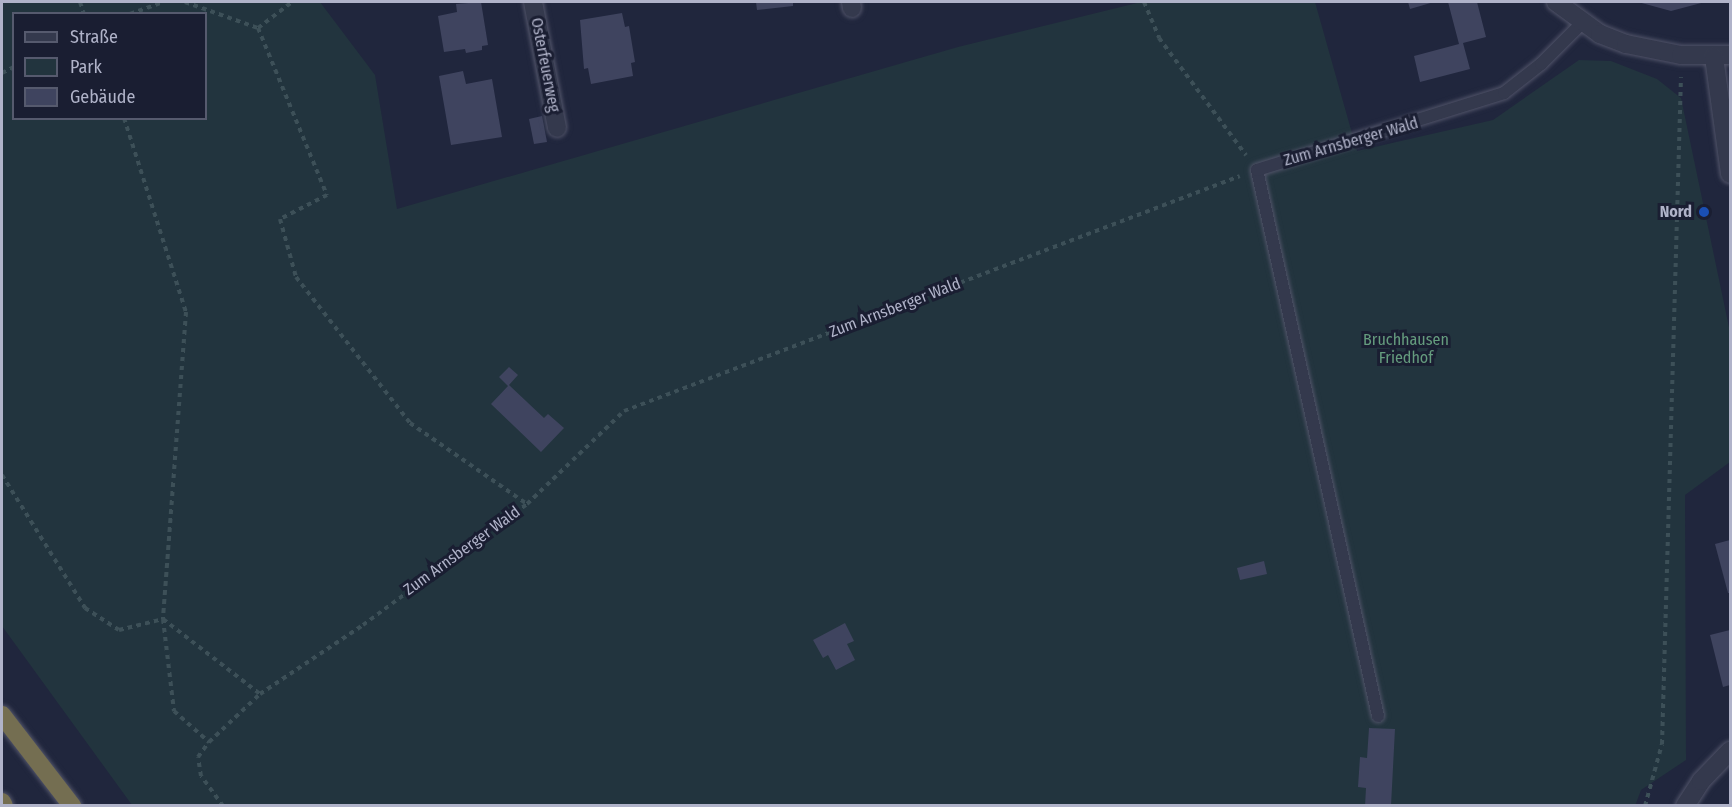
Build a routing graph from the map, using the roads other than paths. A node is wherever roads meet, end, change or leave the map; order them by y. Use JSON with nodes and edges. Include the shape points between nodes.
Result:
{"nodes":[{"id":1,"x":532,"y":2,"type":"edge"},
{"id":2,"x":1556,"y":2,"type":"edge"},
{"id":3,"x":1582,"y":23,"type":"junction"},
{"id":4,"x":1722,"y":56,"type":"edge"},
{"id":5,"x":557,"y":128,"type":"dead end"},
{"id":6,"x":1731,"y":174,"type":"edge"},
{"id":7,"x":2,"y":715,"type":"edge"},
{"id":8,"x":1378,"y":716,"type":"dead end"},
{"id":9,"x":1731,"y":751,"type":"edge"},
{"id":10,"x":2,"y":802,"type":"edge"},
{"id":11,"x":4,"y":806,"type":"edge"},
{"id":12,"x":72,"y":806,"type":"edge"},
{"id":13,"x":1684,"y":806,"type":"edge"}],
"edges":[{"from":1,"to":5,"type":"street","name":"Osterfeuerweg"},
{"from":2,"to":3,"type":"street"},
{"from":3,"to":4,"type":"street","via":[[1626,44],[1681,55]]},
{"from":3,"to":8,"type":"lane","name":"Zum Arnsberger Wald","via":[[1541,64],[1504,93],[1257,170]]},
{"from":4,"to":6,"type":"street"},
{"from":7,"to":12,"type":"highway"},
{"from":9,"to":13,"type":"street","via":[[1701,781]]},
{"from":10,"to":11,"type":"highway"}]}
